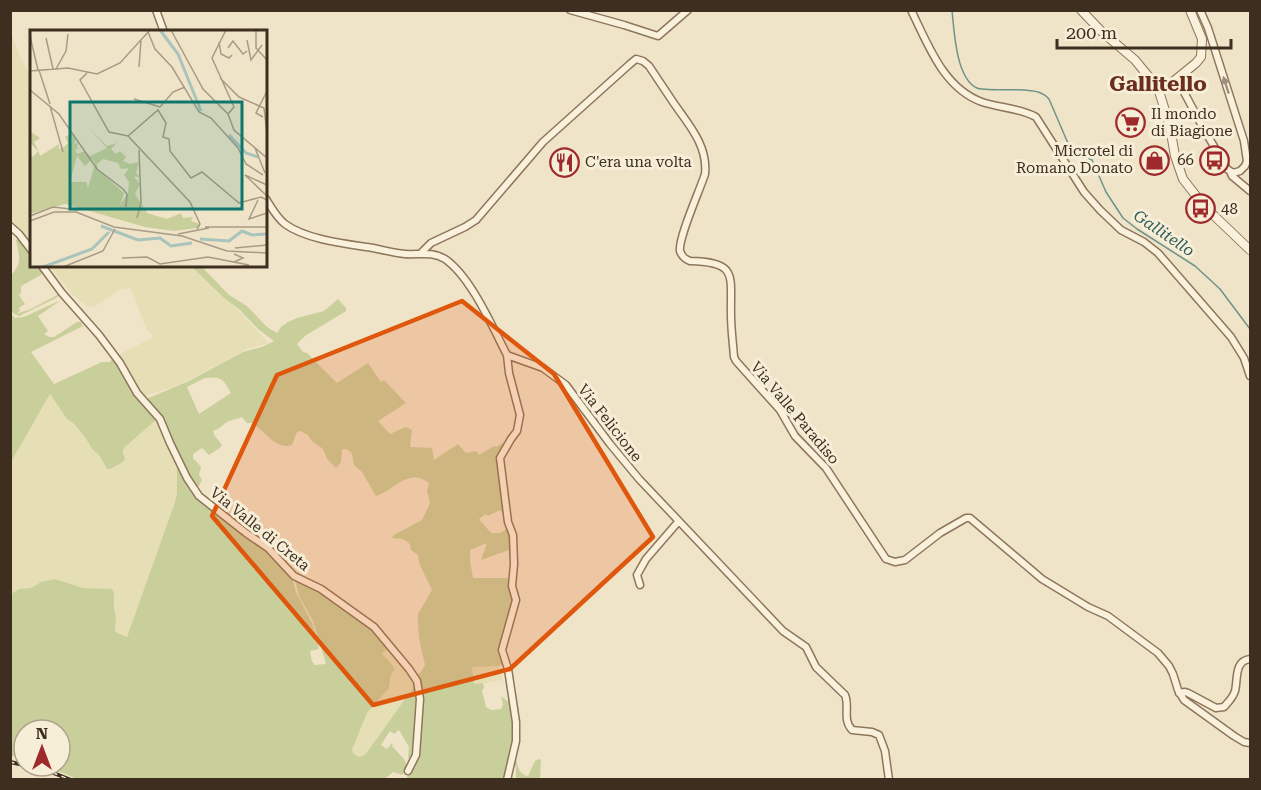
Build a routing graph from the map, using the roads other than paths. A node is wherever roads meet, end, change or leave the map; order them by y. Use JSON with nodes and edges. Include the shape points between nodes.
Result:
{"nodes":[{"id":1,"x":156,"y":10,"type":"edge"},
{"id":2,"x":570,"y":10,"type":"edge"},
{"id":3,"x":688,"y":10,"type":"edge"},
{"id":4,"x":911,"y":10,"type":"edge"},
{"id":5,"x":1081,"y":10,"type":"edge"},
{"id":6,"x":1190,"y":10,"type":"edge"},
{"id":7,"x":1200,"y":10,"type":"edge"},
{"id":8,"x":163,"y":30,"type":"edge"},
{"id":9,"x":1177,"y":79,"type":"junction"},
{"id":10,"x":1158,"y":88,"type":"junction"},
{"id":11,"x":1229,"y":171,"type":"junction"},
{"id":12,"x":1251,"y":191,"type":"edge"},
{"id":13,"x":267,"y":201,"type":"edge"},
{"id":14,"x":10,"y":226,"type":"edge"},
{"id":15,"x":30,"y":249,"type":"edge"},
{"id":16,"x":1251,"y":250,"type":"edge"},
{"id":17,"x":420,"y":254,"type":"junction"},
{"id":18,"x":43,"y":267,"type":"edge"},
{"id":19,"x":507,"y":355,"type":"junction"},
{"id":20,"x":1251,"y":376,"type":"edge"},
{"id":21,"x":678,"y":522,"type":"junction"},
{"id":22,"x":640,"y":585,"type":"dead end"},
{"id":23,"x":1251,"y":659,"type":"edge"},
{"id":24,"x":1179,"y":693,"type":"junction"},
{"id":25,"x":1251,"y":743,"type":"edge"},
{"id":26,"x":408,"y":771,"type":"dead end"},
{"id":27,"x":507,"y":780,"type":"edge"},
{"id":28,"x":889,"y":780,"type":"edge"}],
"edges":[{"from":1,"to":8,"type":"street"},
{"from":2,"to":3,"type":"street","via":[[658,36]]},
{"from":4,"to":20,"type":"street","via":[[931,52],[955,84],[971,97],[1036,117],[1084,192],[1120,230],[1158,253],[1231,337]]},
{"from":5,"to":10,"type":"street","via":[[1135,60]]},
{"from":6,"to":9,"type":"street","via":[[1202,39],[1201,57]]},
{"from":11,"to":7,"type":"street","one_way":true,"via":[[1240,171],[1245,166],[1244,141]]},
{"from":9,"to":10,"type":"street"},
{"from":9,"to":11,"type":"street"},
{"from":10,"to":16,"type":"street","via":[[1183,179],[1204,206]]},
{"from":11,"to":12,"type":"street"},
{"from":13,"to":17,"type":"street","via":[[284,223],[299,231]]},
{"from":14,"to":15,"type":"street"},
{"from":17,"to":19,"type":"street","via":[[432,254],[455,268],[477,298]]},
{"from":17,"to":24,"type":"street","name":"Via Valle Paradiso","via":[[431,243],[477,220],[543,142],[636,59],[643,61],[692,128],[703,153],[705,174],[682,236],[682,255],[687,260],[716,263],[727,272],[731,281],[736,361],[780,410],[795,436],[826,468],[886,559],[905,560],[940,533],[970,518],[1042,579],[1114,620],[1158,653],[1169,666]]},
{"from":18,"to":26,"type":"street","name":"Via Valle di Creta","via":[[99,335],[137,393],[160,419],[199,496],[268,548],[294,576],[321,589],[375,627],[409,669],[417,681],[420,699],[416,755]]},
{"from":19,"to":21,"type":"street","name":"Via Felicione","via":[[543,368],[566,385],[631,471]]},
{"from":19,"to":27,"type":"street","via":[[520,416],[517,431],[500,458],[513,535],[512,586],[516,600],[502,650],[516,722]]},
{"from":21,"to":22,"type":"street","via":[[646,560],[637,575]]},
{"from":21,"to":28,"type":"street","name":"Via Felicione","via":[[783,631],[806,647],[816,667],[845,695],[847,724],[852,730],[879,735]]},
{"from":23,"to":24,"type":"street","via":[[1241,663],[1234,695],[1224,707],[1216,708],[1188,693]]},
{"from":24,"to":25,"type":"street","name":"Via Valle Paradiso","via":[[1234,736]]}]}
